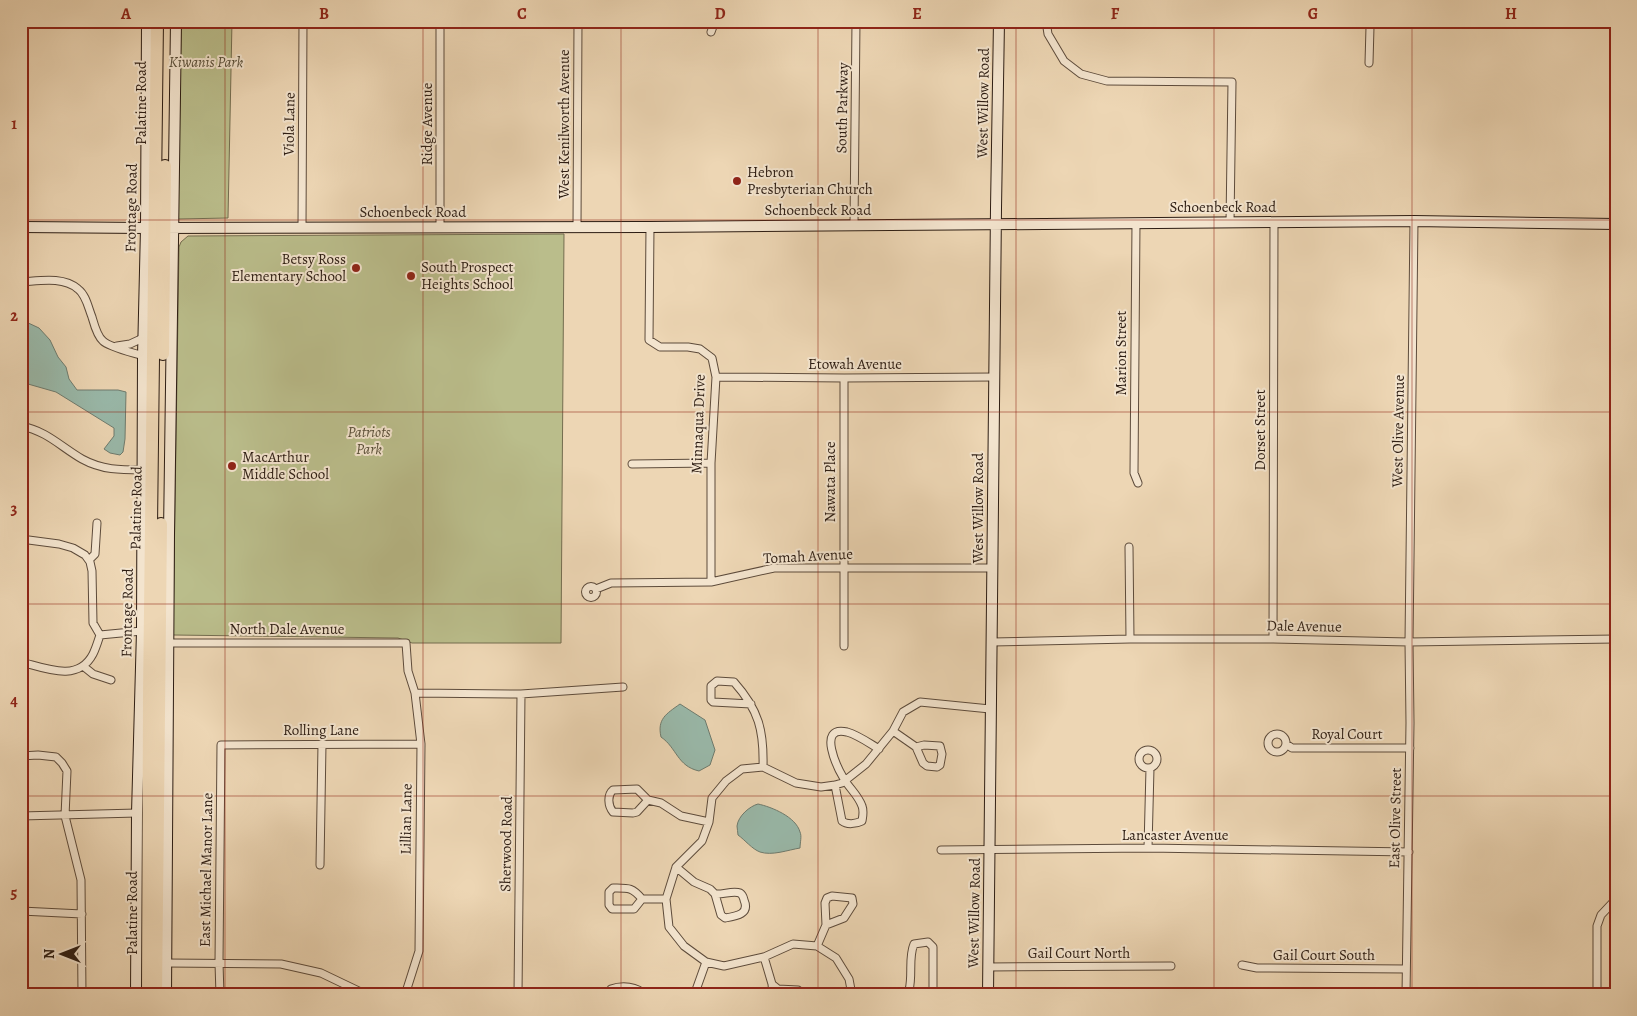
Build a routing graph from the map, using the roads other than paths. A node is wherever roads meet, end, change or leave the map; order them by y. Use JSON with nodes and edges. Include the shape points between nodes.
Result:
{"nodes":[{"id":1,"x":147,"y":21,"type":"edge"},
{"id":2,"x":157,"y":21,"type":"edge"},
{"id":3,"x":164,"y":21,"type":"edge"},
{"id":4,"x":176,"y":21,"type":"edge"},
{"id":5,"x":303,"y":21,"type":"edge"},
{"id":6,"x":440,"y":21,"type":"edge"},
{"id":7,"x":578,"y":21,"type":"edge"},
{"id":8,"x":715,"y":21,"type":"edge"},
{"id":9,"x":856,"y":21,"type":"edge"},
{"id":10,"x":999,"y":21,"type":"edge"},
{"id":11,"x":1046,"y":21,"type":"edge"},
{"id":12,"x":1376,"y":21,"type":"edge"},
{"id":13,"x":711,"y":32,"type":"dead end"},
{"id":14,"x":1369,"y":63,"type":"dead end"},
{"id":15,"x":1414,"y":221,"type":"junction"},
{"id":16,"x":1274,"y":222,"type":"junction"},
{"id":17,"x":1136,"y":223,"type":"junction"},
{"id":18,"x":1230,"y":223,"type":"junction"},
{"id":19,"x":996,"y":224,"type":"junction"},
{"id":20,"x":1616,"y":224,"type":"edge"},
{"id":21,"x":854,"y":225,"type":"junction"},
{"id":22,"x":21,"y":226,"type":"edge"},
{"id":23,"x":160,"y":227,"type":"junction"},
{"id":24,"x":302,"y":227,"type":"junction"},
{"id":25,"x":440,"y":227,"type":"junction"},
{"id":26,"x":577,"y":227,"type":"junction"},
{"id":27,"x":650,"y":227,"type":"junction"},
{"id":28,"x":21,"y":282,"type":"edge"},
{"id":29,"x":143,"y":338,"type":"junction"},
{"id":30,"x":115,"y":346,"type":"junction"},
{"id":31,"x":143,"y":356,"type":"junction"},
{"id":32,"x":716,"y":377,"type":"junction"},
{"id":33,"x":994,"y":377,"type":"junction"},
{"id":34,"x":844,"y":378,"type":"junction"},
{"id":35,"x":21,"y":426,"type":"edge"},
{"id":36,"x":710,"y":462,"type":"junction"},
{"id":37,"x":632,"y":464,"type":"dead end"},
{"id":38,"x":142,"y":470,"type":"junction"},
{"id":39,"x":1138,"y":483,"type":"dead end"},
{"id":40,"x":97,"y":523,"type":"dead end"},
{"id":41,"x":169,"y":533,"type":"junction"},
{"id":42,"x":21,"y":539,"type":"edge"},
{"id":43,"x":1130,"y":547,"type":"dead end"},
{"id":44,"x":88,"y":560,"type":"junction"},
{"id":45,"x":844,"y":567,"type":"junction"},
{"id":46,"x":993,"y":568,"type":"junction"},
{"id":47,"x":711,"y":582,"type":"junction"},
{"id":48,"x":596,"y":589,"type":"dead end"},
{"id":49,"x":142,"y":631,"type":"junction"},
{"id":50,"x":100,"y":635,"type":"junction"},
{"id":51,"x":1130,"y":639,"type":"junction"},
{"id":52,"x":1273,"y":639,"type":"junction"},
{"id":53,"x":1616,"y":639,"type":"edge"},
{"id":54,"x":992,"y":642,"type":"junction"},
{"id":55,"x":1410,"y":642,"type":"junction"},
{"id":56,"x":168,"y":643,"type":"junction"},
{"id":57,"x":406,"y":643,"type":"joint"},
{"id":58,"x":844,"y":646,"type":"dead end"},
{"id":59,"x":21,"y":662,"type":"edge"},
{"id":60,"x":84,"y":666,"type":"junction"},
{"id":61,"x":111,"y":680,"type":"dead end"},
{"id":62,"x":623,"y":687,"type":"dead end"},
{"id":63,"x":415,"y":694,"type":"junction"},
{"id":64,"x":521,"y":694,"type":"junction"},
{"id":65,"x":159,"y":695,"type":"junction"},
{"id":66,"x":751,"y":704,"type":"junction"},
{"id":67,"x":990,"y":709,"type":"junction"},
{"id":68,"x":893,"y":732,"type":"junction"},
{"id":69,"x":322,"y":744,"type":"junction"},
{"id":70,"x":421,"y":744,"type":"junction"},
{"id":71,"x":1286,"y":744,"type":"dead end"},
{"id":72,"x":221,"y":745,"type":"joint"},
{"id":73,"x":916,"y":747,"type":"dead end"},
{"id":74,"x":1410,"y":748,"type":"junction"},
{"id":75,"x":878,"y":749,"type":"junction"},
{"id":76,"x":21,"y":756,"type":"edge"},
{"id":77,"x":762,"y":767,"type":"junction"},
{"id":78,"x":1150,"y":768,"type":"dead end"},
{"id":79,"x":845,"y":781,"type":"junction"},
{"id":80,"x":835,"y":785,"type":"junction"},
{"id":81,"x":648,"y":800,"type":"junction"},
{"id":82,"x":138,"y":814,"type":"junction"},
{"id":83,"x":21,"y":816,"type":"edge"},
{"id":84,"x":65,"y":816,"type":"junction"},
{"id":85,"x":709,"y":822,"type":"junction"},
{"id":86,"x":1148,"y":848,"type":"junction"},
{"id":87,"x":940,"y":850,"type":"dead end"},
{"id":88,"x":990,"y":851,"type":"junction"},
{"id":89,"x":1408,"y":852,"type":"junction"},
{"id":90,"x":320,"y":865,"type":"dead end"},
{"id":91,"x":676,"y":867,"type":"junction"},
{"id":92,"x":716,"y":894,"type":"junction"},
{"id":93,"x":666,"y":898,"type":"junction"},
{"id":94,"x":642,"y":899,"type":"junction"},
{"id":95,"x":1616,"y":899,"type":"edge"},
{"id":96,"x":21,"y":911,"type":"edge"},
{"id":97,"x":82,"y":914,"type":"junction"},
{"id":98,"x":826,"y":925,"type":"junction"},
{"id":99,"x":817,"y":946,"type":"junction"},
{"id":100,"x":764,"y":957,"type":"junction"},
{"id":101,"x":706,"y":962,"type":"junction"},
{"id":102,"x":166,"y":963,"type":"junction"},
{"id":103,"x":219,"y":963,"type":"junction"},
{"id":104,"x":1242,"y":965,"type":"dead end"},
{"id":105,"x":1171,"y":966,"type":"dead end"},
{"id":106,"x":988,"y":967,"type":"junction"},
{"id":107,"x":1406,"y":969,"type":"junction"},
{"id":108,"x":772,"y":984,"type":"junction"},
{"id":109,"x":348,"y":991,"type":"edge"},
{"id":110,"x":694,"y":993,"type":"edge"},
{"id":111,"x":910,"y":993,"type":"edge"},
{"id":112,"x":82,"y":995,"type":"edge"},
{"id":113,"x":136,"y":995,"type":"edge"},
{"id":114,"x":148,"y":995,"type":"edge"},
{"id":115,"x":156,"y":995,"type":"edge"},
{"id":116,"x":166,"y":995,"type":"edge"},
{"id":117,"x":220,"y":995,"type":"edge"},
{"id":118,"x":366,"y":995,"type":"edge"},
{"id":119,"x":405,"y":995,"type":"edge"},
{"id":120,"x":518,"y":995,"type":"edge"},
{"id":121,"x":609,"y":995,"type":"edge"},
{"id":122,"x":645,"y":995,"type":"edge"},
{"id":123,"x":774,"y":995,"type":"edge"},
{"id":124,"x":804,"y":995,"type":"edge"},
{"id":125,"x":852,"y":995,"type":"edge"},
{"id":126,"x":900,"y":995,"type":"edge"},
{"id":127,"x":933,"y":995,"type":"edge"},
{"id":128,"x":988,"y":995,"type":"edge"},
{"id":129,"x":1406,"y":995,"type":"edge"},
{"id":130,"x":1597,"y":995,"type":"edge"}],
"edges":[{"from":1,"to":23,"type":"street","name":"Frontage Road"},
{"from":2,"to":23,"type":"highway","name":"Palatine Road"},
{"from":3,"to":23,"type":"highway","name":"Palatine Road"},
{"from":4,"to":23,"type":"street","name":"Frontage Road"},
{"from":5,"to":24,"type":"street","name":"Viola Lane"},
{"from":6,"to":25,"type":"street","name":"Ridge Avenue"},
{"from":7,"to":26,"type":"street","name":"West Kenilworth Avenue"},
{"from":8,"to":13,"type":"street"},
{"from":9,"to":21,"type":"street","name":"South Parkway"},
{"from":10,"to":19,"type":"street","name":"West Willow Road"},
{"from":11,"to":18,"type":"street","via":[[1048,34],[1064,61],[1080,74],[1107,81],[1232,82]]},
{"from":12,"to":14,"type":"street","via":[[1370,27]]},
{"from":15,"to":16,"type":"street","name":"Schoenbeck Road"},
{"from":15,"to":20,"type":"street","name":"Schoenbeck Road"},
{"from":15,"to":55,"type":"street","name":"West Olive Avenue"},
{"from":16,"to":18,"type":"street","name":"Schoenbeck Road"},
{"from":16,"to":52,"type":"street","name":"Dorset Street"},
{"from":17,"to":18,"type":"street","name":"Schoenbeck Road"},
{"from":17,"to":19,"type":"street","name":"Schoenbeck Road"},
{"from":17,"to":39,"type":"street","name":"Marion Street","via":[[1134,473]]},
{"from":19,"to":21,"type":"street","name":"Schoenbeck Road"},
{"from":19,"to":33,"type":"street","name":"West Willow Road"},
{"from":21,"to":27,"type":"street","name":"Schoenbeck Road"},
{"from":22,"to":23,"type":"street","name":"Schoenbeck Road"},
{"from":23,"to":24,"type":"street","name":"Schoenbeck Road"},
{"from":23,"to":29,"type":"street","name":"Frontage Road"},
{"from":23,"to":41,"type":"street","name":"Frontage Road"},
{"from":23,"to":65,"type":"highway","name":"Palatine Road"},
{"from":23,"to":114,"type":"highway","name":"Palatine Road","via":[[149,695]]},
{"from":24,"to":25,"type":"street","name":"Schoenbeck Road"},
{"from":25,"to":26,"type":"street","name":"Schoenbeck Road"},
{"from":26,"to":27,"type":"street","name":"Schoenbeck Road"},
{"from":27,"to":32,"type":"street","name":"Minnaqua Drive","via":[[649,340],[660,347],[700,349],[712,358]]},
{"from":28,"to":30,"type":"street","via":[[54,281],[79,289],[99,337],[106,344]]},
{"from":29,"to":30,"type":"street"},
{"from":29,"to":31,"type":"street","name":"Frontage Road"},
{"from":30,"to":31,"type":"street"},
{"from":31,"to":38,"type":"street","name":"Frontage Road"},
{"from":32,"to":34,"type":"street","name":"Etowah Avenue"},
{"from":32,"to":36,"type":"street","name":"Minnaqua Drive"},
{"from":33,"to":34,"type":"street","name":"Etowah Avenue"},
{"from":33,"to":46,"type":"street","name":"West Willow Road"},
{"from":34,"to":45,"type":"street","name":"Nawata Place"},
{"from":35,"to":38,"type":"street","via":[[45,435],[82,459],[100,466],[114,470]]},
{"from":36,"to":37,"type":"street"},
{"from":36,"to":47,"type":"street","name":"Minnaqua Drive"},
{"from":38,"to":49,"type":"street","name":"Frontage Road"},
{"from":40,"to":44,"type":"street","via":[[95,554]]},
{"from":41,"to":56,"type":"street","name":"Frontage Road"},
{"from":41,"to":65,"type":"highway"},
{"from":42,"to":44,"type":"street","via":[[73,548]]},
{"from":43,"to":51,"type":"street"},
{"from":44,"to":50,"type":"street","via":[[92,571],[93,623]]},
{"from":45,"to":46,"type":"street","name":"Tomah Avenue"},
{"from":45,"to":47,"type":"street","name":"Tomah Avenue","via":[[774,568]]},
{"from":45,"to":58,"type":"street","name":"Nawata Place"},
{"from":46,"to":54,"type":"street","name":"West Willow Road"},
{"from":47,"to":48,"type":"street","name":"Tomah Avenue","via":[[611,583]]},
{"from":49,"to":50,"type":"street"},
{"from":49,"to":82,"type":"street","name":"Frontage Road"},
{"from":50,"to":60,"type":"street","via":[[93,655]]},
{"from":51,"to":52,"type":"street","name":"Dale Avenue"},
{"from":51,"to":54,"type":"street","name":"Dale Avenue"},
{"from":52,"to":55,"type":"street","name":"Dale Avenue"},
{"from":53,"to":55,"type":"street","name":"Dale Avenue"},
{"from":54,"to":67,"type":"street","name":"West Willow Road"},
{"from":55,"to":74,"type":"street","name":"East Olive Street"},
{"from":56,"to":57,"type":"street","name":"North Dale Avenue"},
{"from":56,"to":102,"type":"street","name":"Frontage Road"},
{"from":57,"to":63,"type":"street","name":"Lillian Lane","via":[[408,671]]},
{"from":59,"to":60,"type":"street","via":[[63,672]]},
{"from":60,"to":61,"type":"street","via":[[93,674]]},
{"from":62,"to":64,"type":"street"},
{"from":63,"to":64,"type":"street"},
{"from":63,"to":70,"type":"street","name":"Lillian Lane"},
{"from":64,"to":120,"type":"street","name":"Sherwood Road"},
{"from":65,"to":115,"type":"highway","name":"Palatine Road"},
{"from":66,"to":66,"type":"street","via":[[734,682],[716,681],[711,686],[713,702]]},
{"from":66,"to":77,"type":"street","via":[[763,739]]},
{"from":67,"to":68,"type":"street","via":[[920,702],[903,712]]},
{"from":67,"to":88,"type":"street","name":"West Willow Road"},
{"from":68,"to":73,"type":"street"},
{"from":68,"to":75,"type":"street"},
{"from":69,"to":70,"type":"street","name":"Rolling Lane"},
{"from":69,"to":72,"type":"street","name":"Rolling Lane"},
{"from":69,"to":90,"type":"street"},
{"from":70,"to":119,"type":"street","name":"Lillian Lane","via":[[419,951]]},
{"from":71,"to":74,"type":"street","name":"Royal Court","via":[[1292,748]]},
{"from":72,"to":103,"type":"street","name":"East Michael Manor Lane"},
{"from":74,"to":89,"type":"street","name":"East Olive Street"},
{"from":75,"to":79,"type":"street"},
{"from":75,"to":79,"type":"street","via":[[846,732],[834,735],[831,749]]},
{"from":76,"to":84,"type":"street","via":[[56,757],[62,763],[67,771]]},
{"from":77,"to":80,"type":"street","via":[[796,783],[821,788]]},
{"from":77,"to":85,"type":"street","via":[[742,769],[726,781],[712,798]]},
{"from":78,"to":86,"type":"street"},
{"from":79,"to":80,"type":"street"},
{"from":79,"to":80,"type":"street","via":[[863,810],[862,821],[858,823],[842,821]]},
{"from":81,"to":81,"type":"street","via":[[637,790],[616,789],[610,792],[609,806],[612,812],[633,813]]},
{"from":81,"to":85,"type":"street","via":[[662,803],[681,816]]},
{"from":82,"to":84,"type":"street"},
{"from":82,"to":113,"type":"street","name":"Frontage Road"},
{"from":83,"to":84,"type":"street"},
{"from":84,"to":97,"type":"street","via":[[79,871]]},
{"from":85,"to":91,"type":"street","via":[[702,841]]},
{"from":86,"to":88,"type":"street","name":"Lancaster Avenue"},
{"from":86,"to":89,"type":"street","name":"Lancaster Avenue"},
{"from":87,"to":88,"type":"street","name":"Lancaster Avenue"},
{"from":88,"to":106,"type":"street","name":"West Willow Road"},
{"from":89,"to":107,"type":"street","name":"East Olive Street"},
{"from":91,"to":92,"type":"street"},
{"from":91,"to":93,"type":"street"},
{"from":92,"to":92,"type":"street","via":[[721,915],[725,918],[746,909],[740,894]]},
{"from":93,"to":94,"type":"street"},
{"from":93,"to":101,"type":"street","via":[[669,926],[684,946]]},
{"from":94,"to":94,"type":"street","via":[[629,888],[613,888],[609,892],[612,909],[630,910]]},
{"from":95,"to":130,"type":"street","via":[[1601,915],[1597,926]]},
{"from":96,"to":97,"type":"street"},
{"from":97,"to":112,"type":"street"},
{"from":98,"to":98,"type":"street","via":[[844,918],[853,904],[852,898],[827,898]]},
{"from":98,"to":99,"type":"street"},
{"from":99,"to":100,"type":"street","via":[[793,944]]},
{"from":99,"to":125,"type":"street","via":[[836,958],[849,979]]},
{"from":100,"to":101,"type":"street","via":[[724,966]]},
{"from":100,"to":108,"type":"street"},
{"from":101,"to":110,"type":"street"},
{"from":102,"to":103,"type":"street"},
{"from":102,"to":116,"type":"street","name":"Frontage Road"},
{"from":103,"to":109,"type":"street","via":[[288,965],[321,973]]},
{"from":103,"to":117,"type":"street","name":"East Michael Manor Lane"},
{"from":104,"to":107,"type":"street","name":"Gail Court South","via":[[1257,968]]},
{"from":105,"to":106,"type":"street","name":"Gail Court North"},
{"from":106,"to":128,"type":"street","name":"West Willow Road"},
{"from":107,"to":129,"type":"street","name":"East Olive Street"},
{"from":108,"to":123,"type":"street"},
{"from":108,"to":124,"type":"street","via":[[778,989],[798,990]]},
{"from":109,"to":118,"type":"street"},
{"from":111,"to":126,"type":"street"},
{"from":111,"to":127,"type":"street","via":[[912,947],[916,943],[928,942],[933,947]]},
{"from":121,"to":122,"type":"street","via":[[614,988],[636,988]]}]}
